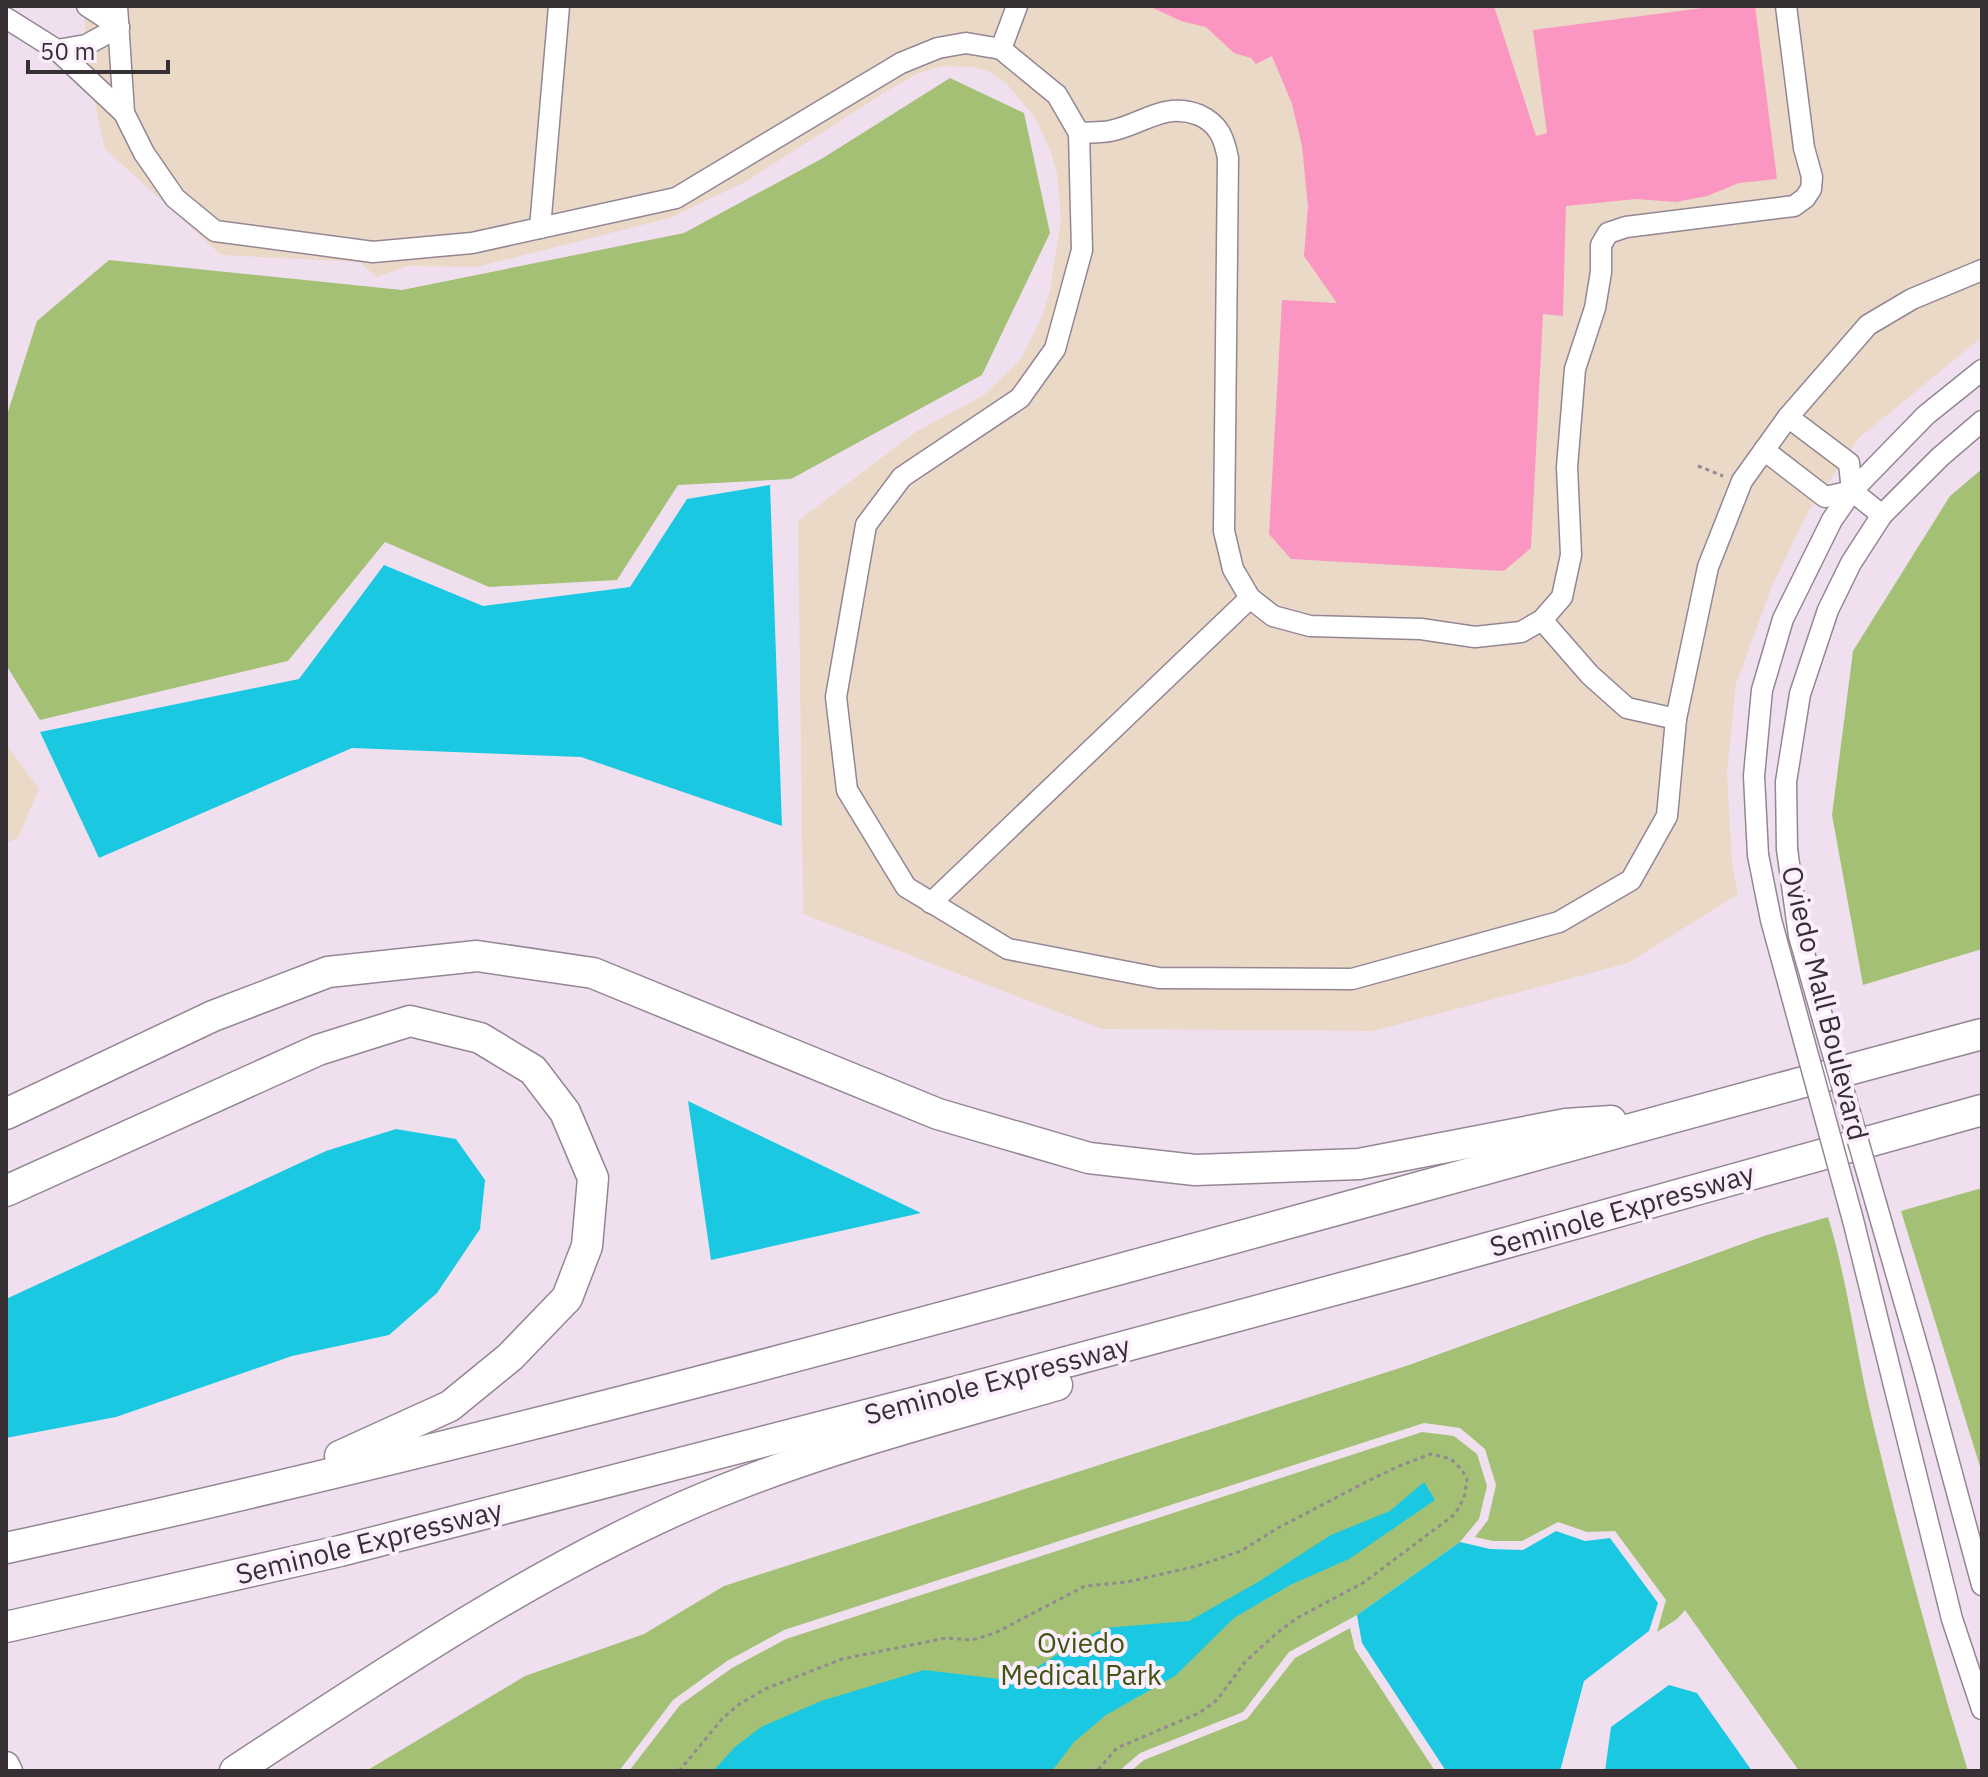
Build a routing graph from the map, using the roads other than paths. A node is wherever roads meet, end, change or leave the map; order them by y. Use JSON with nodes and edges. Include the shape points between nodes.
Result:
{"nodes":[{"id":1,"x":87,"y":6,"type":"edge"},
{"id":2,"x":117,"y":6,"type":"edge"},
{"id":3,"x":559,"y":6,"type":"edge"},
{"id":4,"x":1017,"y":6,"type":"edge"},
{"id":5,"x":1786,"y":6,"type":"edge"},
{"id":6,"x":6,"y":18,"type":"edge"},
{"id":7,"x":119,"y":27,"type":"junction"},
{"id":8,"x":1001,"y":49,"type":"junction"},
{"id":9,"x":57,"y":50,"type":"junction"},
{"id":10,"x":124,"y":113,"type":"junction"},
{"id":11,"x":1079,"y":133,"type":"junction"},
{"id":12,"x":540,"y":228,"type":"junction"},
{"id":13,"x":1982,"y":270,"type":"edge"},
{"id":14,"x":1982,"y":370,"type":"edge"},
{"id":15,"x":1788,"y":417,"type":"junction"},
{"id":16,"x":1982,"y":421,"type":"edge"},
{"id":17,"x":1764,"y":450,"type":"junction"},
{"id":18,"x":1852,"y":491,"type":"junction"},
{"id":19,"x":1882,"y":515,"type":"junction"},
{"id":20,"x":1250,"y":598,"type":"junction"},
{"id":21,"x":1542,"y":620,"type":"junction"},
{"id":22,"x":1676,"y":719,"type":"junction"},
{"id":23,"x":931,"y":903,"type":"junction"},
{"id":24,"x":1982,"y":1034,"type":"edge"},
{"id":25,"x":1982,"y":1110,"type":"edge"},
{"id":26,"x":6,"y":1114,"type":"edge"},
{"id":27,"x":1565,"y":1136,"type":"junction"},
{"id":28,"x":6,"y":1191,"type":"edge"},
{"id":29,"x":1416,"y":1268,"type":"junction"},
{"id":30,"x":120,"y":1523,"type":"junction"},
{"id":31,"x":6,"y":1548,"type":"edge"},
{"id":32,"x":1982,"y":1585,"type":"edge"},
{"id":33,"x":6,"y":1627,"type":"edge"},
{"id":34,"x":331,"y":1708,"type":"junction"},
{"id":35,"x":1982,"y":1709,"type":"edge"},
{"id":36,"x":6,"y":1765,"type":"edge"},
{"id":37,"x":9,"y":1771,"type":"edge"},
{"id":38,"x":235,"y":1771,"type":"edge"},
{"id":39,"x":265,"y":1771,"type":"edge"}],
"edges":[{"from":1,"to":7,"type":"street"},
{"from":2,"to":7,"type":"street"},
{"from":3,"to":12,"type":"street"},
{"from":4,"to":8,"type":"street"},
{"from":5,"to":21,"type":"street","via":[[1811,189],[1794,206],[1608,233],[1601,245],[1595,308],[1575,369],[1567,467],[1571,555],[1562,597]]},
{"from":6,"to":9,"type":"street"},
{"from":7,"to":9,"type":"street","via":[[86,45]]},
{"from":7,"to":10,"type":"street"},
{"from":8,"to":11,"type":"street","via":[[1057,95]]},
{"from":8,"to":12,"type":"street","via":[[966,43],[938,48],[901,63],[676,198]]},
{"from":9,"to":10,"type":"street"},
{"from":10,"to":12,"type":"street","via":[[175,198],[215,231],[373,252],[472,243]]},
{"from":11,"to":20,"type":"street","via":[[1112,131],[1183,109],[1211,120],[1224,137],[1224,531],[1233,569]]},
{"from":11,"to":23,"type":"street","via":[[1082,250],[1055,349],[1020,398],[902,477],[866,525],[836,697],[847,790],[906,887]]},
{"from":13,"to":15,"type":"street","via":[[1912,299],[1868,325]]},
{"from":14,"to":18,"type":"street","name":"Oviedo Mall Boulevard","via":[[1926,415]]},
{"from":15,"to":17,"type":"street"},
{"from":15,"to":18,"type":"street","via":[[1849,463]]},
{"from":16,"to":19,"type":"street","name":"Oviedo Mall Boulevard"},
{"from":17,"to":18,"type":"street","via":[[1825,497]]},
{"from":17,"to":22,"type":"street","via":[[1742,481],[1708,567]]},
{"from":18,"to":19,"type":"street"},
{"from":18,"to":35,"type":"street","name":"Oviedo Mall Boulevard","bridge":true,"via":[[1783,619],[1762,690],[1754,776],[1758,855],[1952,1619]]},
{"from":19,"to":32,"type":"street","name":"Oviedo Mall Boulevard","bridge":true,"via":[[1828,610],[1800,694],[1786,782],[1787,849],[1799,936]]},
{"from":20,"to":21,"type":"street","via":[[1273,616],[1310,626],[1421,629],[1475,637],[1521,632]]},
{"from":20,"to":23,"type":"street"},
{"from":21,"to":22,"type":"street","via":[[1627,708]]},
{"from":22,"to":23,"type":"street","via":[[1667,816],[1631,880],[1559,922],[1352,979],[1159,978],[1008,949]]},
{"from":24,"to":27,"type":"highway","via":[[1679,1115]]},
{"from":25,"to":29,"type":"highway","name":"Seminole Expressway"},
{"from":26,"to":27,"type":"highway","via":[[213,1016],[328,972],[477,956],[593,973],[938,1114],[1089,1158],[1195,1170],[1359,1164]]},
{"from":27,"to":30,"type":"highway","via":[[701,1382]]},
{"from":28,"to":30,"type":"highway","via":[[318,1050],[410,1021],[480,1038],[533,1070],[565,1112],[593,1178],[587,1246],[567,1298],[510,1357],[450,1406],[353,1452]]},
{"from":29,"to":33,"type":"highway","name":"Seminole Expressway","via":[[340,1551]]},
{"from":29,"to":34,"type":"highway","via":[[1238,1333],[925,1423],[786,1467],[686,1506],[495,1604]]},
{"from":30,"to":31,"type":"highway"},
{"from":34,"to":38,"type":"highway"},
{"from":34,"to":39,"type":"highway"},
{"from":36,"to":37,"type":"main road"}]}
